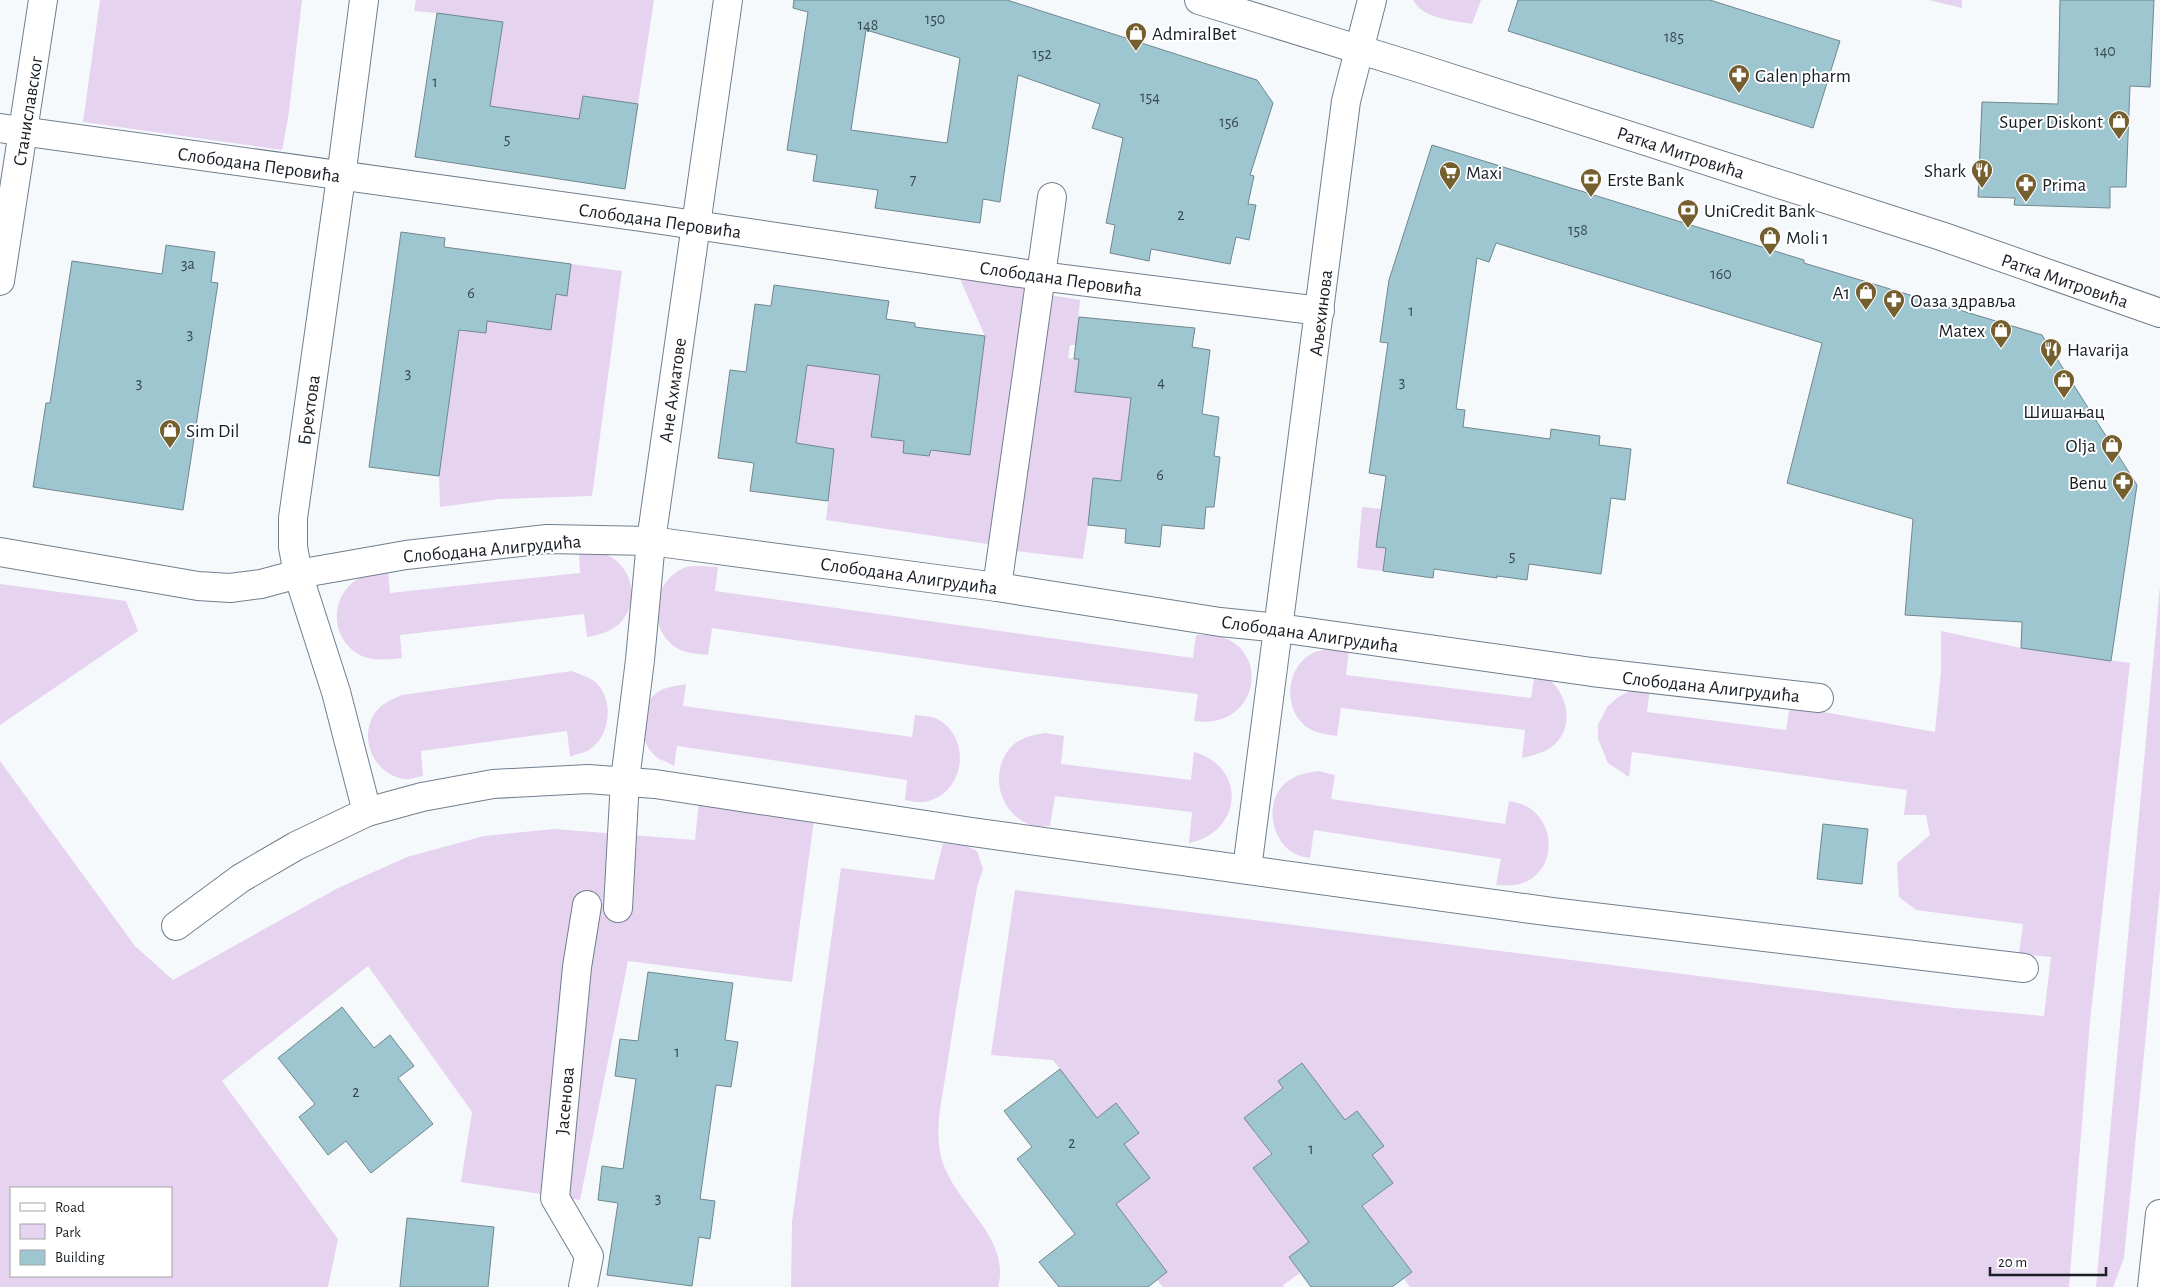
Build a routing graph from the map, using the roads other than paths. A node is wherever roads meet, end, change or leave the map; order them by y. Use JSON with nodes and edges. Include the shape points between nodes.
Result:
{"nodes":[{"id":1,"x":43,"y":0,"type":"edge"},
{"id":2,"x":364,"y":0,"type":"edge"},
{"id":3,"x":728,"y":0,"type":"edge"},
{"id":4,"x":1199,"y":0,"type":"edge"},
{"id":5,"x":1372,"y":0,"type":"edge"},
{"id":6,"x":1358,"y":50,"type":"junction"},
{"id":7,"x":12,"y":129,"type":"edge"},
{"id":8,"x":342,"y":177,"type":"junction"},
{"id":9,"x":1052,"y":197,"type":"dead end"},
{"id":10,"x":695,"y":225,"type":"junction"},
{"id":11,"x":1040,"y":276,"type":"junction"},
{"id":12,"x":0,"y":281,"type":"edge"},
{"id":13,"x":1320,"y":311,"type":"junction"},
{"id":14,"x":2160,"y":313,"type":"edge"},
{"id":15,"x":651,"y":541,"type":"junction"},
{"id":16,"x":0,"y":552,"type":"edge"},
{"id":17,"x":298,"y":574,"type":"junction"},
{"id":18,"x":997,"y":586,"type":"junction"},
{"id":19,"x":1279,"y":628,"type":"junction"},
{"id":20,"x":1819,"y":698,"type":"dead end"},
{"id":21,"x":625,"y":780,"type":"junction"},
{"id":22,"x":367,"y":812,"type":"junction"},
{"id":23,"x":1247,"y":869,"type":"junction"},
{"id":24,"x":587,"y":905,"type":"dead end"},
{"id":25,"x":618,"y":908,"type":"dead end"},
{"id":26,"x":176,"y":926,"type":"dead end"},
{"id":27,"x":2024,"y":968,"type":"dead end"},
{"id":28,"x":2160,"y":1214,"type":"edge"},
{"id":29,"x":583,"y":1287,"type":"edge"},
{"id":30,"x":2152,"y":1287,"type":"edge"}],
"edges":[{"from":1,"to":7,"type":"street","name":"Станиславског"},
{"from":2,"to":8,"type":"street","name":"Брехтова"},
{"from":3,"to":10,"type":"street","name":"Ане Ахматове"},
{"from":4,"to":6,"type":"street","name":"Ратка Митровића"},
{"from":5,"to":6,"type":"street","name":"Аљехинова"},
{"from":6,"to":13,"type":"street","name":"Аљехинова","via":[[1346,101]]},
{"from":6,"to":14,"type":"street","name":"Ратка Митровића","via":[[1933,233]]},
{"from":7,"to":8,"type":"street","name":"Слободана Перовића"},
{"from":7,"to":12,"type":"street","name":"Станиславског"},
{"from":8,"to":10,"type":"street","name":"Слободана Перовића"},
{"from":8,"to":17,"type":"street","name":"Брехтова","via":[[293,518],[293,547]]},
{"from":9,"to":11,"type":"street"},
{"from":10,"to":11,"type":"street","name":"Слободана Перовића"},
{"from":10,"to":15,"type":"street","name":"Ане Ахматове"},
{"from":11,"to":13,"type":"street","name":"Слободана Перовића"},
{"from":11,"to":18,"type":"street"},
{"from":13,"to":19,"type":"street","name":"Аљехинова"},
{"from":15,"to":17,"type":"street","name":"Слободана Алигрудића","via":[[547,539],[406,555]]},
{"from":15,"to":18,"type":"street","name":"Слободана Алигрудића"},
{"from":15,"to":21,"type":"street","name":"Ане Ахматове"},
{"from":16,"to":17,"type":"street","name":"Слободана Алигрудића","via":[[198,586],[230,588]]},
{"from":17,"to":22,"type":"street","name":"Брехтова","via":[[336,692]]},
{"from":18,"to":19,"type":"street","name":"Слободана Алигрудића","via":[[1220,622]]},
{"from":19,"to":20,"type":"street","name":"Слободана Алигрудића","via":[[1592,672]]},
{"from":19,"to":23,"type":"street","name":"Аљехинова"},
{"from":21,"to":22,"type":"street","via":[[493,784],[422,797]]},
{"from":21,"to":23,"type":"street"},
{"from":21,"to":25,"type":"street"},
{"from":22,"to":26,"type":"street","via":[[296,846],[241,878]]},
{"from":23,"to":27,"type":"street","via":[[1553,912]]},
{"from":24,"to":29,"type":"street","name":"Јасенова","via":[[577,967],[555,1198],[589,1256]]},
{"from":28,"to":30,"type":"street"}]}
